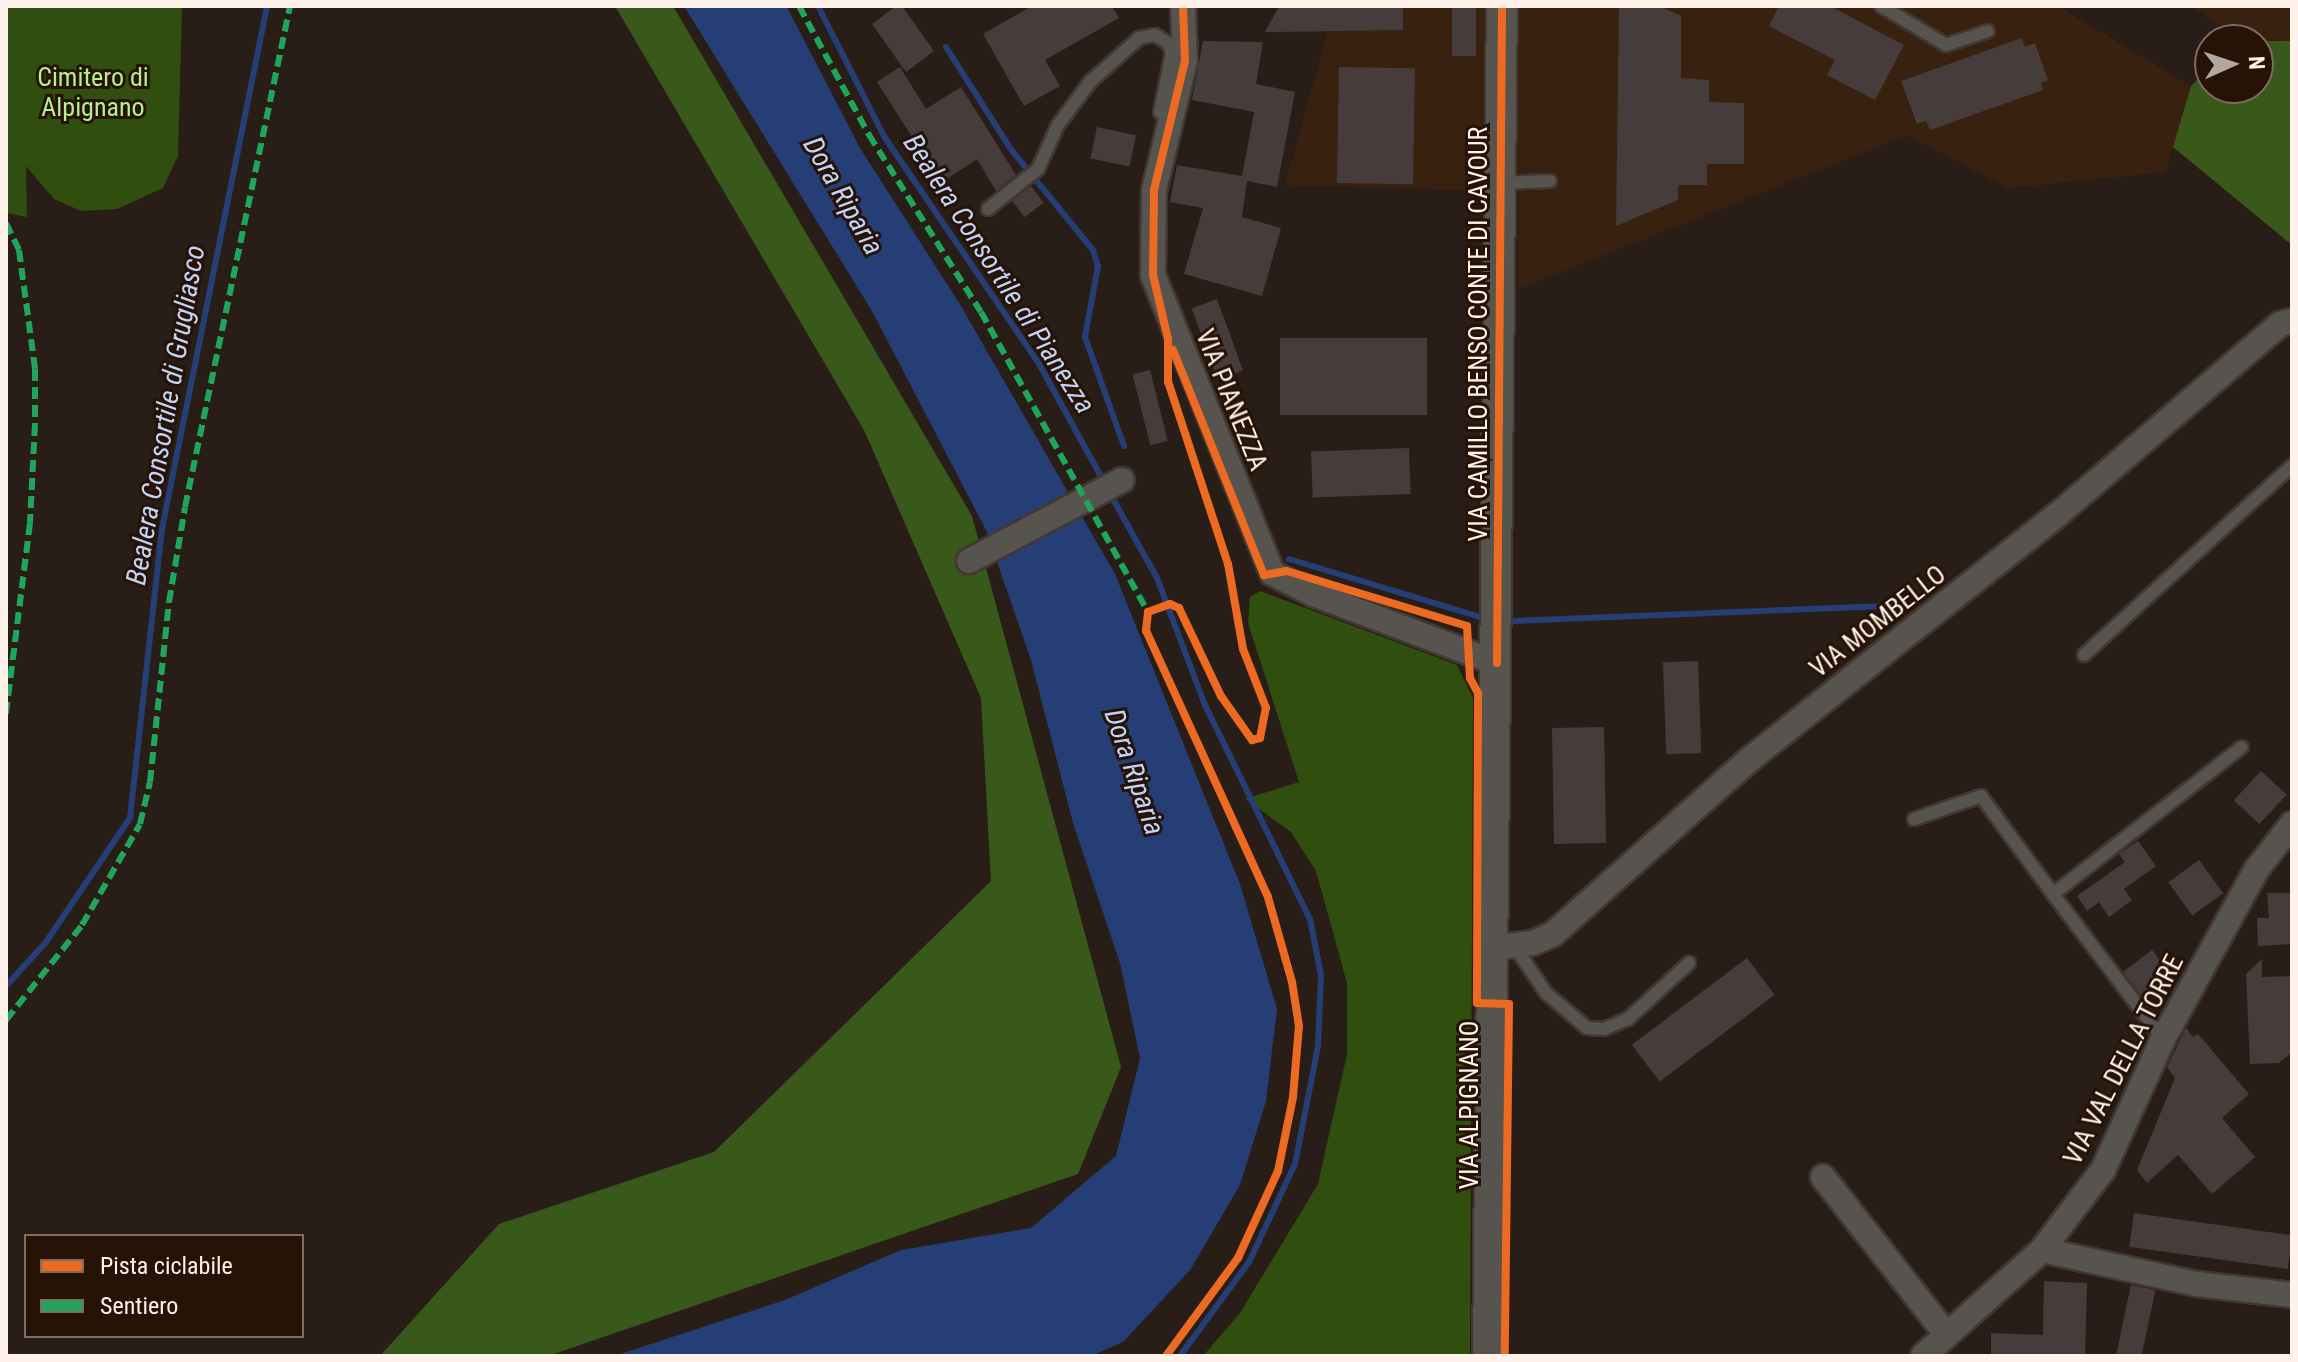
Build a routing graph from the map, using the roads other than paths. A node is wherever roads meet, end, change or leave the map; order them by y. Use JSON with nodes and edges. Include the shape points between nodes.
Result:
{"nodes":[{"id":1,"x":1183,"y":6,"type":"edge"},
{"id":2,"x":1502,"y":6,"type":"edge"},
{"id":3,"x":1881,"y":6,"type":"edge"},
{"id":4,"x":1988,"y":31,"type":"dead end"},
{"id":5,"x":1172,"y":119,"type":"junction"},
{"id":6,"x":1550,"y":181,"type":"dead end"},
{"id":7,"x":1499,"y":183,"type":"junction"},
{"id":8,"x":988,"y":209,"type":"dead end"},
{"id":9,"x":2292,"y":321,"type":"edge"},
{"id":10,"x":2292,"y":466,"type":"edge"},
{"id":11,"x":1122,"y":480,"type":"dead end"},
{"id":12,"x":969,"y":561,"type":"dead end"},
{"id":13,"x":2084,"y":655,"type":"dead end"},
{"id":14,"x":1497,"y":663,"type":"junction"},
{"id":15,"x":2242,"y":747,"type":"dead end"},
{"id":16,"x":1914,"y":819,"type":"dead end"},
{"id":17,"x":2292,"y":824,"type":"edge"},
{"id":18,"x":2053,"y":894,"type":"junction"},
{"id":19,"x":1504,"y":947,"type":"junction"},
{"id":20,"x":1689,"y":963,"type":"dead end"},
{"id":21,"x":2163,"y":1039,"type":"junction"},
{"id":22,"x":1823,"y":1177,"type":"dead end"},
{"id":23,"x":2042,"y":1250,"type":"junction"},
{"id":24,"x":2292,"y":1295,"type":"edge"},
{"id":25,"x":1947,"y":1335,"type":"junction"},
{"id":26,"x":1488,"y":1356,"type":"edge"},
{"id":27,"x":1923,"y":1356,"type":"edge"}],
"edges":[{"from":1,"to":5,"type":"street","name":"VIA PIANEZZA","via":[[1185,61]]},
{"from":2,"to":7,"type":"street","name":"VIA CAMILLO BENSO CONTE DI CAVOUR"},
{"from":3,"to":4,"type":"lane","via":[[1946,45]]},
{"from":5,"to":8,"type":"lane","via":[[1160,112],[1172,52],[1155,35],[1139,38],[1090,82],[1058,125],[1038,169]]},
{"from":5,"to":14,"type":"street","name":"VIA PIANEZZA","via":[[1154,190],[1153,275],[1272,573],[1313,594]]},
{"from":6,"to":7,"type":"lane"},
{"from":7,"to":14,"type":"street","name":"VIA CAMILLO BENSO CONTE DI CAVOUR"},
{"from":9,"to":19,"type":"street","name":"VIA MOMBELLO","via":[[2280,324],[2056,516],[1749,760],[1553,934]]},
{"from":10,"to":13,"type":"lane"},
{"from":11,"to":12,"type":"street"},
{"from":14,"to":19,"type":"street","name":"VIA ALPIGNANO"},
{"from":15,"to":18,"type":"lane"},
{"from":16,"to":18,"type":"lane","via":[[1981,796]]},
{"from":17,"to":21,"type":"street","name":"VIA VAL DELLA TORRE","via":[[2257,869]]},
{"from":18,"to":21,"type":"lane"},
{"from":19,"to":20,"type":"lane","via":[[1587,1028],[1604,1029],[1628,1019]]},
{"from":19,"to":26,"type":"street","name":"VIA ALPIGNANO"},
{"from":21,"to":23,"type":"street","name":"VIA VAL DELLA TORRE","via":[[2103,1170]]},
{"from":22,"to":25,"type":"street"},
{"from":23,"to":24,"type":"street","via":[[2197,1284]]},
{"from":23,"to":25,"type":"street","name":"VIA VAL DELLA TORRE"},
{"from":25,"to":27,"type":"street","name":"VIA VAL DELLA TORRE"}]}
